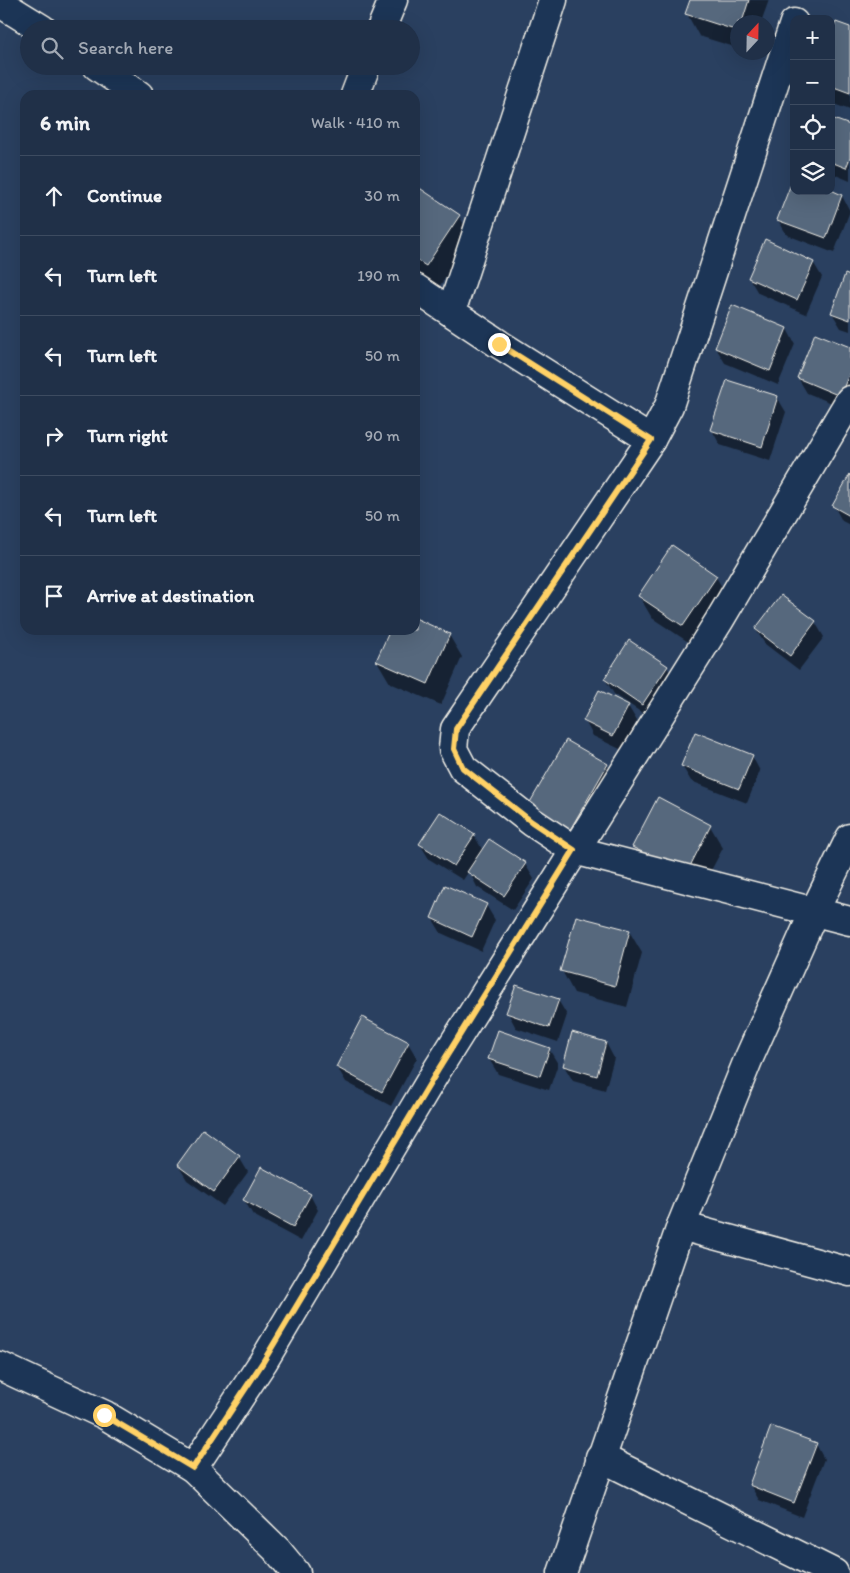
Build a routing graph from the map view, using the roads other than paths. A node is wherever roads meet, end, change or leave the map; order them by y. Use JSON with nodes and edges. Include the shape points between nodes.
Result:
{"nodes":[{"id":1,"x":393,"y":0,"type":"edge"},
{"id":2,"x":553,"y":0,"type":"edge"},
{"id":3,"x":801,"y":0,"type":"edge"},
{"id":4,"x":0,"y":3,"type":"edge"},
{"id":5,"x":796,"y":15,"type":"edge"},
{"id":6,"x":35,"y":16,"type":"edge"},
{"id":7,"x":385,"y":20,"type":"edge"},
{"id":8,"x":790,"y":35,"type":"edge"},
{"id":9,"x":110,"y":75,"type":"edge"},
{"id":10,"x":363,"y":75,"type":"edge"},
{"id":11,"x":132,"y":90,"type":"edge"},
{"id":12,"x":357,"y":90,"type":"edge"},
{"id":13,"x":420,"y":291,"type":"edge"},
{"id":14,"x":451,"y":312,"type":"junction"},
{"id":15,"x":850,"y":400,"type":"edge"},
{"id":16,"x":651,"y":440,"type":"junction"},
{"id":17,"x":850,"y":838,"type":"edge"},
{"id":18,"x":574,"y":850,"type":"junction"},
{"id":19,"x":814,"y":912,"type":"junction"},
{"id":20,"x":850,"y":922,"type":"edge"},
{"id":21,"x":681,"y":1226,"type":"junction"},
{"id":22,"x":850,"y":1272,"type":"edge"},
{"id":23,"x":0,"y":1366,"type":"edge"},
{"id":24,"x":600,"y":1457,"type":"junction"},
{"id":25,"x":193,"y":1468,"type":"junction"},
{"id":26,"x":296,"y":1573,"type":"edge"},
{"id":27,"x":562,"y":1573,"type":"edge"},
{"id":28,"x":834,"y":1573,"type":"edge"}],
"edges":[{"from":1,"to":7,"type":"street"},
{"from":2,"to":14,"type":"street"},
{"from":3,"to":5,"type":"street"},
{"from":4,"to":6,"type":"street"},
{"from":8,"to":16,"type":"street","via":[[669,406]]},
{"from":9,"to":11,"type":"street"},
{"from":10,"to":12,"type":"street"},
{"from":13,"to":14,"type":"street"},
{"from":14,"to":16,"type":"street"},
{"from":15,"to":18,"type":"street","via":[[719,621]]},
{"from":16,"to":18,"type":"street","via":[[456,729],[454,749],[463,768]]},
{"from":17,"to":19,"type":"street"},
{"from":18,"to":19,"type":"street"},
{"from":18,"to":25,"type":"street","via":[[263,1362]]},
{"from":19,"to":20,"type":"street"},
{"from":19,"to":21,"type":"street","via":[[748,1060]]},
{"from":21,"to":22,"type":"street"},
{"from":21,"to":24,"type":"street"},
{"from":23,"to":25,"type":"street","via":[[104,1415]]},
{"from":24,"to":27,"type":"street"},
{"from":24,"to":28,"type":"street"},
{"from":25,"to":26,"type":"street","via":[[277,1550]]}]}
